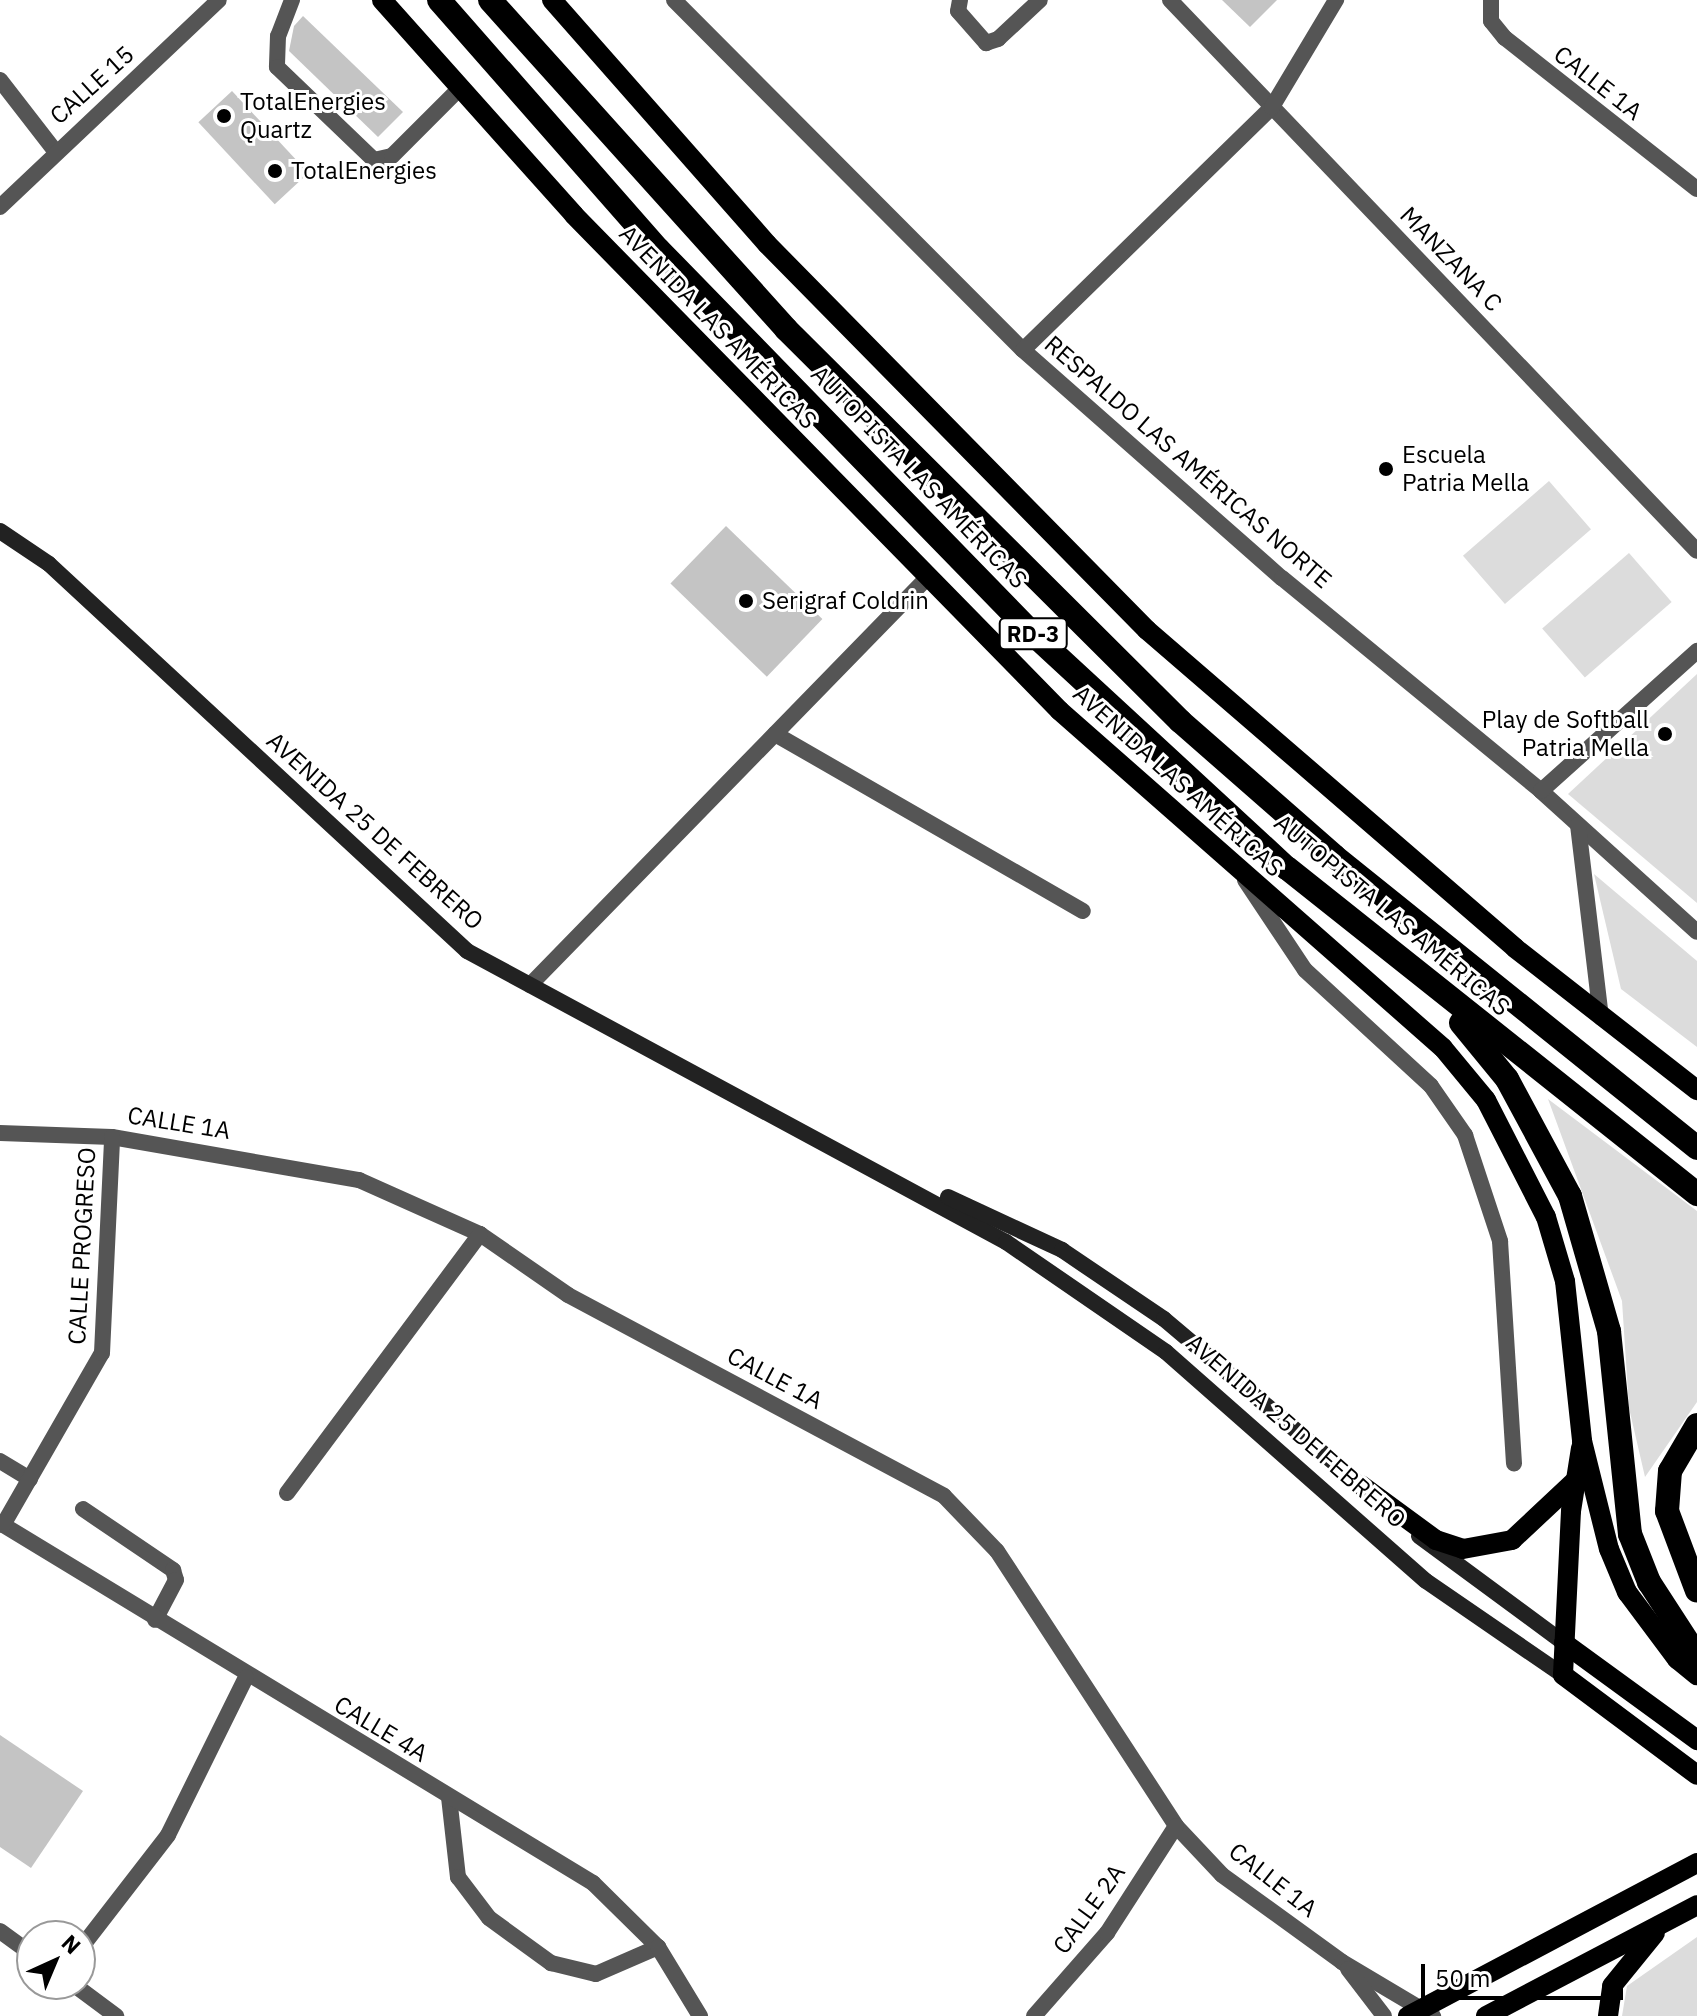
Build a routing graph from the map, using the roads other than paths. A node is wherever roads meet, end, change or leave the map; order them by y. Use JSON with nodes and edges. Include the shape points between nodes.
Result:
{"nodes":[{"id":1,"x":219,"y":0,"type":"edge"},
{"id":2,"x":292,"y":0,"type":"edge"},
{"id":3,"x":382,"y":0,"type":"edge"},
{"id":4,"x":439,"y":0,"type":"edge"},
{"id":5,"x":490,"y":0,"type":"edge"},
{"id":6,"x":552,"y":0,"type":"edge"},
{"id":7,"x":674,"y":0,"type":"edge"},
{"id":8,"x":960,"y":0,"type":"edge"},
{"id":9,"x":1040,"y":0,"type":"edge"},
{"id":10,"x":1170,"y":0,"type":"edge"},
{"id":11,"x":1336,"y":0,"type":"edge"},
{"id":12,"x":1491,"y":0,"type":"edge"},
{"id":13,"x":0,"y":80,"type":"edge"},
{"id":14,"x":460,"y":88,"type":"junction"},
{"id":15,"x":1272,"y":107,"type":"junction"},
{"id":16,"x":55,"y":151,"type":"junction"},
{"id":17,"x":1697,"y":189,"type":"edge"},
{"id":18,"x":0,"y":207,"type":"edge"},
{"id":19,"x":1023,"y":350,"type":"junction"},
{"id":20,"x":0,"y":531,"type":"edge"},
{"id":21,"x":1697,"y":551,"type":"edge"},
{"id":22,"x":927,"y":578,"type":"junction"},
{"id":23,"x":1697,"y":651,"type":"edge"},
{"id":24,"x":775,"y":734,"type":"junction"},
{"id":25,"x":1541,"y":791,"type":"junction"},
{"id":26,"x":1578,"y":825,"type":"junction"},
{"id":27,"x":1242,"y":876,"type":"junction"},
{"id":28,"x":1083,"y":911,"type":"dead end"},
{"id":29,"x":1697,"y":932,"type":"edge"},
{"id":30,"x":1409,"y":970,"type":"junction"},
{"id":31,"x":530,"y":985,"type":"junction"},
{"id":32,"x":1601,"y":1018,"type":"junction"},
{"id":33,"x":1697,"y":1090,"type":"edge"},
{"id":34,"x":0,"y":1133,"type":"edge"},
{"id":35,"x":112,"y":1137,"type":"junction"},
{"id":36,"x":1697,"y":1148,"type":"edge"},
{"id":37,"x":845,"y":1150,"type":"junction"},
{"id":38,"x":1697,"y":1194,"type":"edge"},
{"id":39,"x":480,"y":1234,"type":"junction"},
{"id":40,"x":1697,"y":1425,"type":"edge"},
{"id":41,"x":1582,"y":1441,"type":"junction"},
{"id":42,"x":0,"y":1461,"type":"edge"},
{"id":43,"x":1514,"y":1464,"type":"dead end"},
{"id":44,"x":30,"y":1479,"type":"junction"},
{"id":45,"x":1574,"y":1482,"type":"junction"},
{"id":46,"x":1361,"y":1485,"type":"junction"},
{"id":47,"x":287,"y":1493,"type":"dead end"},
{"id":48,"x":83,"y":1509,"type":"dead end"},
{"id":49,"x":2,"y":1524,"type":"edge"},
{"id":50,"x":1697,"y":1591,"type":"edge"},
{"id":51,"x":155,"y":1620,"type":"junction"},
{"id":52,"x":1564,"y":1643,"type":"junction"},
{"id":53,"x":1697,"y":1656,"type":"edge"},
{"id":54,"x":1563,"y":1675,"type":"junction"},
{"id":55,"x":1697,"y":1675,"type":"edge"},
{"id":56,"x":246,"y":1677,"type":"junction"},
{"id":57,"x":1697,"y":1740,"type":"edge"},
{"id":58,"x":1697,"y":1775,"type":"edge"},
{"id":59,"x":449,"y":1797,"type":"junction"},
{"id":60,"x":1176,"y":1826,"type":"junction"},
{"id":61,"x":1697,"y":1863,"type":"edge"},
{"id":62,"x":1697,"y":1905,"type":"edge"},
{"id":63,"x":1665,"y":1922,"type":"junction"},
{"id":64,"x":96,"y":1928,"type":"edge"},
{"id":65,"x":658,"y":1947,"type":"junction"},
{"id":66,"x":1342,"y":1962,"type":"junction"},
{"id":67,"x":94,"y":2000,"type":"edge"},
{"id":68,"x":1421,"y":2014,"type":"edge"},
{"id":69,"x":116,"y":2016,"type":"edge"},
{"id":70,"x":700,"y":2016,"type":"edge"},
{"id":71,"x":1034,"y":2016,"type":"edge"},
{"id":72,"x":1384,"y":2016,"type":"edge"},
{"id":73,"x":1486,"y":2016,"type":"edge"},
{"id":74,"x":1608,"y":2016,"type":"edge"}],
"edges":[{"from":1,"to":16,"type":"street","name":"CALLE 15"},
{"from":2,"to":14,"type":"street","via":[[278,36],[277,67],[374,160],[392,156]]},
{"from":3,"to":14,"type":"main road","name":"AVENIDA LAS AMÉRICAS"},
{"from":4,"to":30,"type":"highway","name":"AUTOPISTA LAS AMÉRICAS","number":"RD-3","via":[[659,250],[1033,634],[1287,868]]},
{"from":5,"to":36,"type":"highway","name":"AUTOPISTA LAS AMÉRICAS","number":"RD-3","via":[[786,329],[1180,721],[1334,856]]},
{"from":6,"to":32,"type":"main road","via":[[767,244],[1147,630]]},
{"from":7,"to":19,"type":"street","name":"RESPALDO LAS AMÉRICAS NORTE"},
{"from":8,"to":9,"type":"street","via":[[958,11],[986,43],[998,39]]},
{"from":10,"to":15,"type":"street","name":"MANZANA C"},
{"from":11,"to":15,"type":"street"},
{"from":12,"to":17,"type":"street","name":"CALLE 1A","via":[[1491,21],[1505,38]]},
{"from":13,"to":16,"type":"street"},
{"from":14,"to":22,"type":"main road","name":"AVENIDA LAS AMÉRICAS","via":[[574,215]]},
{"from":15,"to":19,"type":"street"},
{"from":15,"to":21,"type":"street","name":"MANZANA C"},
{"from":16,"to":18,"type":"street","name":"CALLE 15"},
{"from":19,"to":25,"type":"street","name":"RESPALDO LAS AMÉRICAS NORTE","via":[[1282,578]]},
{"from":20,"to":31,"type":"main road","name":"AVENIDA 25 DE FEBRERO","via":[[49,564],[436,925],[467,951]]},
{"from":22,"to":24,"type":"street"},
{"from":22,"to":27,"type":"main road","name":"AVENIDA LAS AMÉRICAS","via":[[1060,711]]},
{"from":23,"to":25,"type":"street"},
{"from":24,"to":28,"type":"street"},
{"from":24,"to":31,"type":"street"},
{"from":25,"to":26,"type":"street","name":"RESPALDO LAS AMÉRICAS NORTE"},
{"from":26,"to":29,"type":"street","name":"RESPALDO LAS AMÉRICAS NORTE"},
{"from":26,"to":32,"type":"street"},
{"from":27,"to":41,"type":"main road","name":"AVENIDA LAS AMÉRICAS","via":[[1443,1048],[1486,1100],[1546,1217],[1565,1281]]},
{"from":27,"to":43,"type":"street","via":[[1305,970],[1431,1086],[1465,1135],[1500,1241]]},
{"from":30,"to":38,"type":"highway","name":"AUTOPISTA LAS AMÉRICAS","number":"RD-3"},
{"from":30,"to":53,"type":"highway","via":[[1507,1079],[1570,1196],[1609,1331],[1630,1534],[1649,1582]]},
{"from":31,"to":37,"type":"main road","name":"AVENIDA 25 DE FEBRERO"},
{"from":32,"to":33,"type":"main road"},
{"from":34,"to":35,"type":"street","name":"CALLE 1A"},
{"from":35,"to":39,"type":"street","name":"CALLE 1A","via":[[359,1180]]},
{"from":35,"to":44,"type":"street","name":"CALLE PROGRESO","via":[[102,1353]]},
{"from":37,"to":46,"type":"main road","name":"AVENIDA 25 DE FEBRERO","via":[[1062,1250],[1164,1319]]},
{"from":37,"to":54,"type":"main road","name":"AVENIDA 25 DE FEBRERO","via":[[1006,1242],[1166,1352],[1426,1581]]},
{"from":39,"to":47,"type":"street"},
{"from":39,"to":60,"type":"street","name":"CALLE 1A","via":[[568,1295],[944,1496],[997,1551]]},
{"from":40,"to":50,"type":"highway","via":[[1670,1471],[1667,1511]]},
{"from":41,"to":45,"type":"main road"},
{"from":41,"to":55,"type":"main road","name":"AVENIDA LAS AMÉRICAS","via":[[1609,1549],[1627,1592],[1677,1659]]},
{"from":42,"to":44,"type":"street"},
{"from":44,"to":49,"type":"street","name":"CALLE PROGRESO"},
{"from":45,"to":46,"type":"main road","via":[[1512,1540],[1463,1549],[1436,1540]]},
{"from":45,"to":52,"type":"main road"},
{"from":46,"to":52,"type":"main road","name":"AVENIDA 25 DE FEBRERO","via":[[1458,1571]]},
{"from":48,"to":51,"type":"street","via":[[173,1570],[176,1580]]},
{"from":49,"to":51,"type":"street","name":"CALLE 4A"},
{"from":51,"to":56,"type":"street","name":"CALLE 4A"},
{"from":52,"to":54,"type":"main road"},
{"from":52,"to":57,"type":"main road","name":"AVENIDA 25 DE FEBRERO"},
{"from":54,"to":58,"type":"main road","name":"AVENIDA 25 DE FEBRERO"},
{"from":56,"to":59,"type":"street","name":"CALLE 4A"},
{"from":56,"to":64,"type":"street","via":[[168,1835]]},
{"from":59,"to":65,"type":"street","name":"CALLE 4A","via":[[593,1883]]},
{"from":59,"to":65,"type":"street","via":[[458,1877],[489,1918],[551,1963],[596,1974]]},
{"from":60,"to":66,"type":"street","name":"CALLE 1A","via":[[1222,1875]]},
{"from":60,"to":71,"type":"street","name":"CALLE 2A","via":[[1107,1933]]},
{"from":61,"to":68,"type":"main road"},
{"from":62,"to":63,"type":"main road"},
{"from":63,"to":73,"type":"main road"},
{"from":63,"to":74,"type":"main road","via":[[1617,1977]]},
{"from":65,"to":70,"type":"street","name":"CALLE 4A"},
{"from":66,"to":68,"type":"street","name":"CALLE 1A"},
{"from":66,"to":72,"type":"street","name":"CALLE 1A"},
{"from":67,"to":69,"type":"street"}]}
